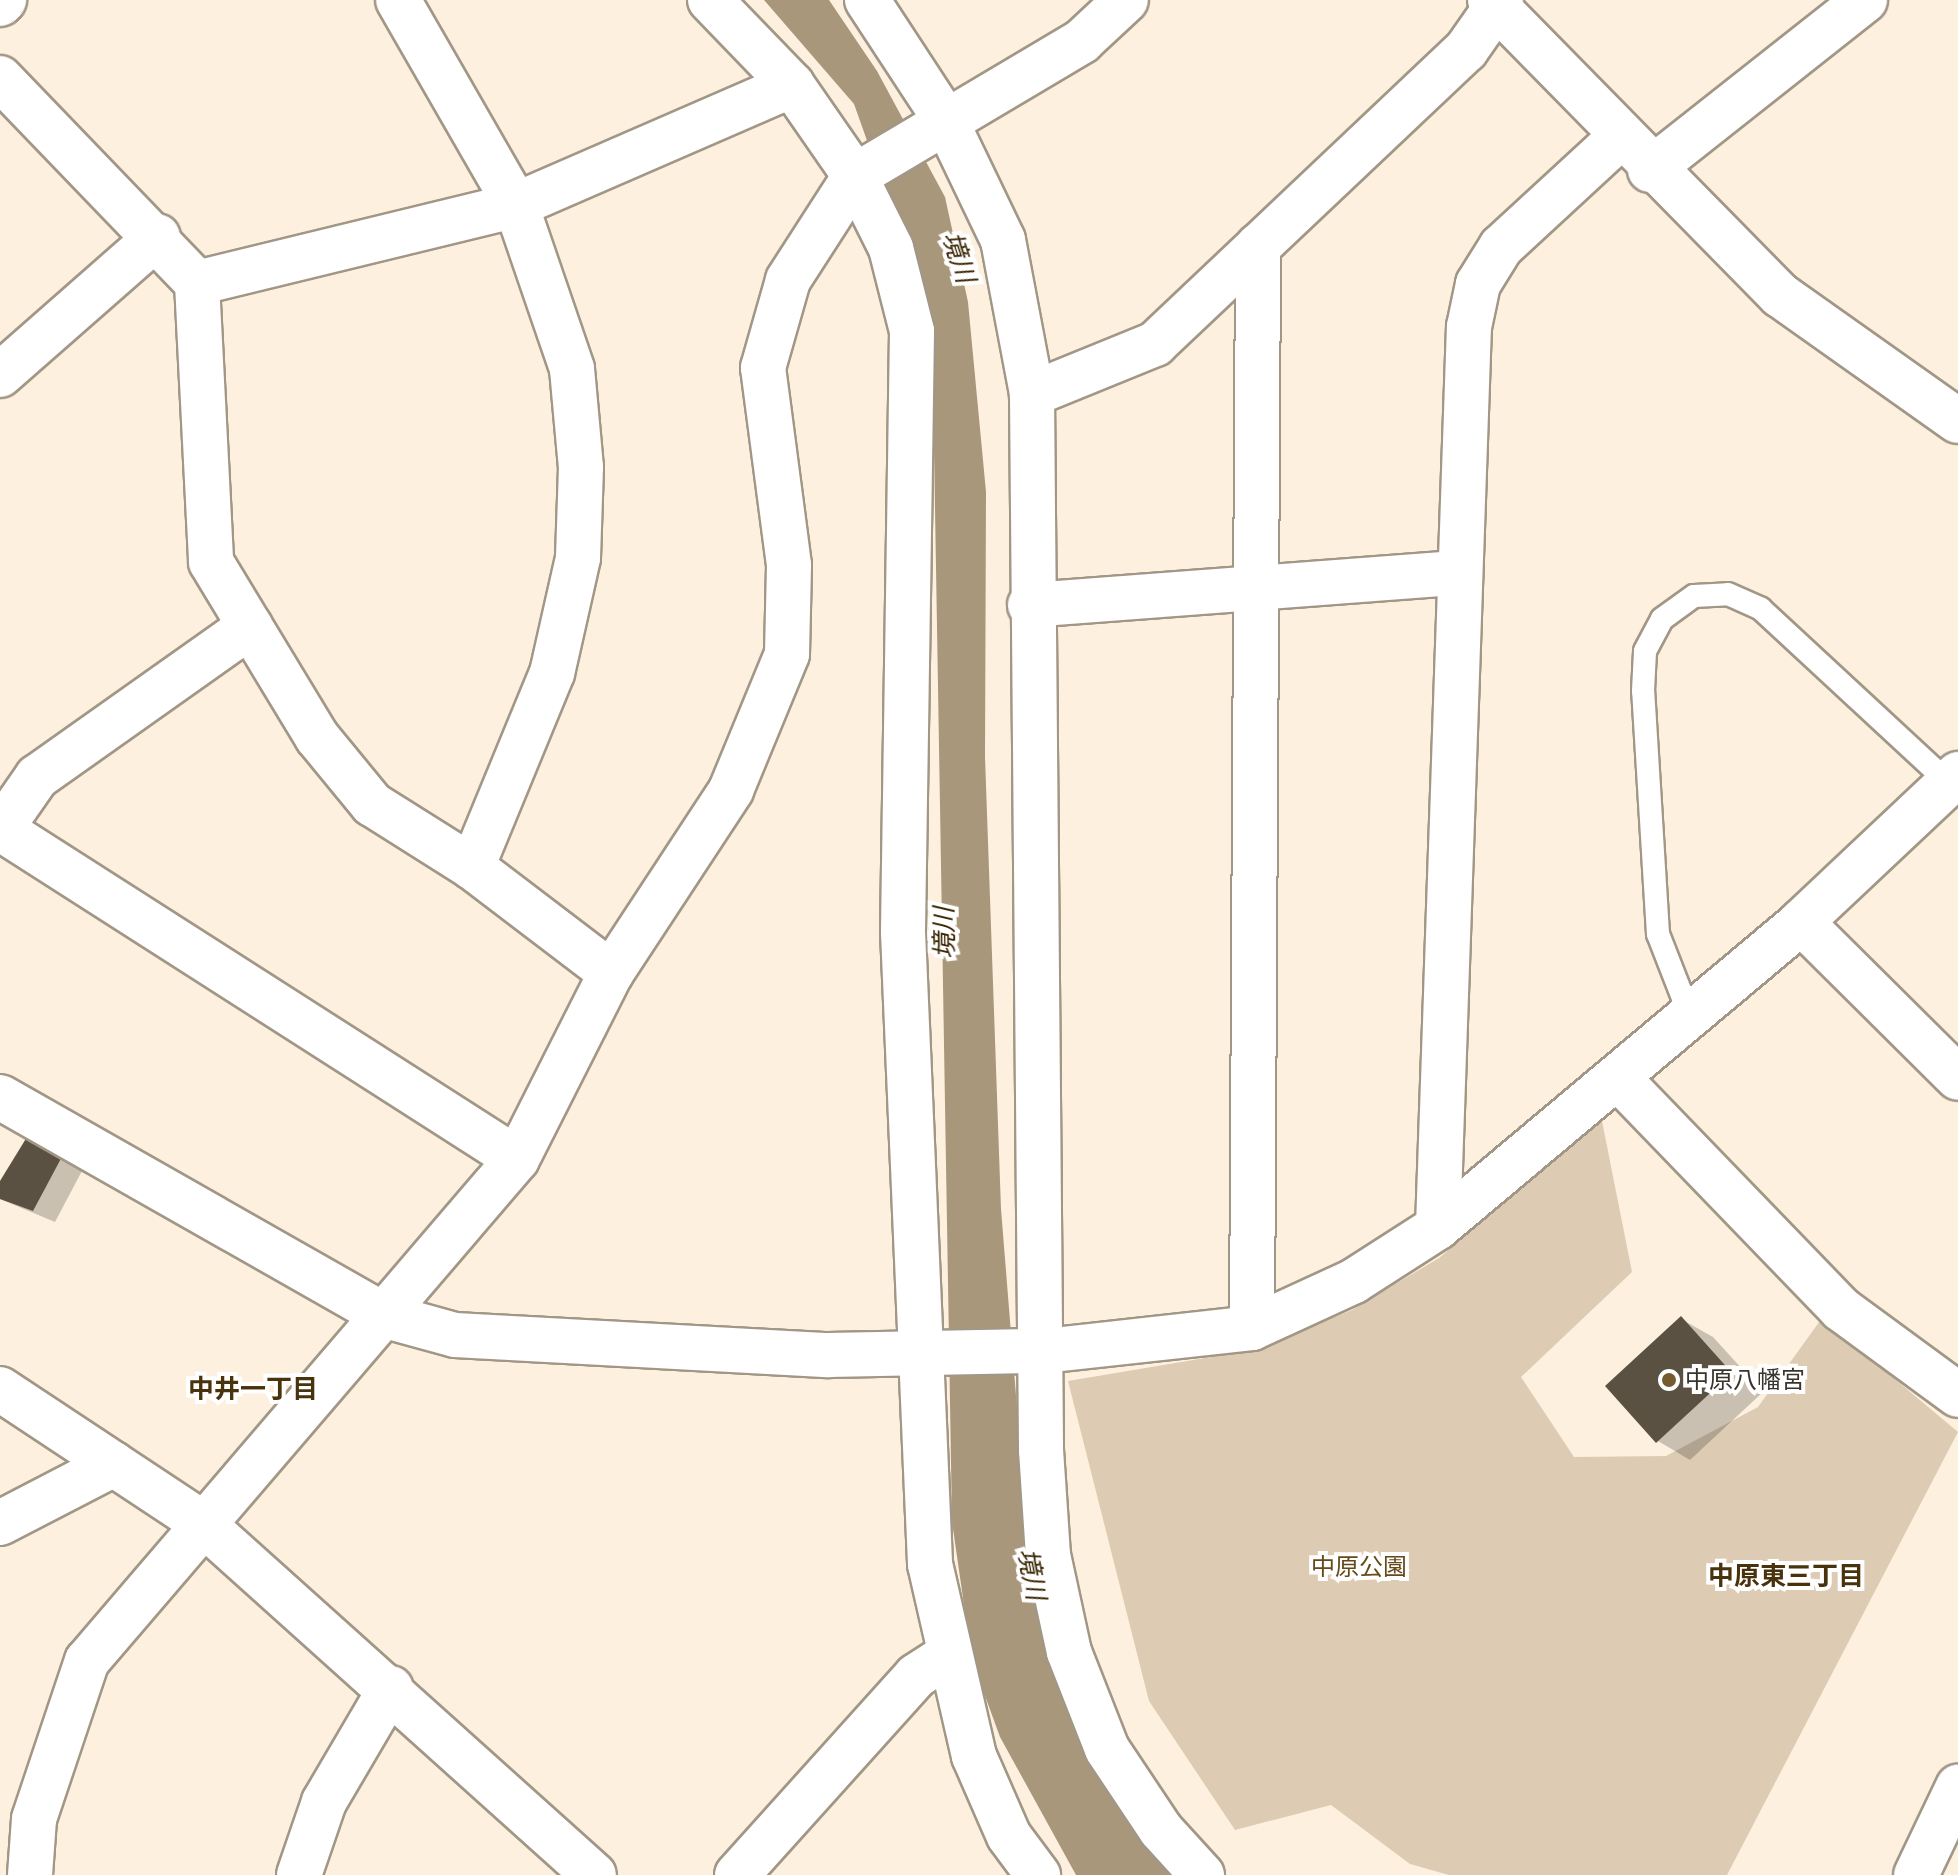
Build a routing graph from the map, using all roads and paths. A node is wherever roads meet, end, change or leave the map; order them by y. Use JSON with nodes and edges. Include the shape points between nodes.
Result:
{"nodes":[{"id":1,"x":4,"y":0,"type":"edge"},
{"id":2,"x":398,"y":0,"type":"edge"},
{"id":3,"x":710,"y":0,"type":"edge"},
{"id":4,"x":867,"y":0,"type":"edge"},
{"id":5,"x":1126,"y":0,"type":"edge"},
{"id":6,"x":1865,"y":0,"type":"edge"},
{"id":7,"x":1496,"y":2,"type":"edge"},
{"id":8,"x":0,"y":4,"type":"edge"},
{"id":9,"x":0,"y":78,"type":"edge"},
{"id":10,"x":792,"y":85,"type":"junction"},
{"id":11,"x":936,"y":127,"type":"junction"},
{"id":12,"x":1619,"y":138,"type":"junction"},
{"id":13,"x":1650,"y":170,"type":"junction"},
{"id":14,"x":863,"y":171,"type":"junction"},
{"id":15,"x":516,"y":205,"type":"junction"},
{"id":16,"x":158,"y":236,"type":"junction"},
{"id":17,"x":1258,"y":246,"type":"junction"},
{"id":18,"x":197,"y":283,"type":"junction"},
{"id":19,"x":0,"y":375,"type":"edge"},
{"id":20,"x":1032,"y":394,"type":"junction"},
{"id":21,"x":1958,"y":421,"type":"edge"},
{"id":22,"x":1458,"y":573,"type":"junction"},
{"id":23,"x":1251,"y":589,"type":"junction"},
{"id":24,"x":1030,"y":605,"type":"junction"},
{"id":25,"x":250,"y":626,"type":"junction"},
{"id":26,"x":1954,"y":779,"type":"edge"},
{"id":27,"x":0,"y":829,"type":"edge"},
{"id":28,"x":472,"y":867,"type":"junction"},
{"id":29,"x":1801,"y":922,"type":"junction"},
{"id":30,"x":611,"y":973,"type":"junction"},
{"id":31,"x":1690,"y":1016,"type":"junction"},
{"id":32,"x":1618,"y":1078,"type":"junction"},
{"id":33,"x":1958,"y":1078,"type":"edge"},
{"id":34,"x":0,"y":1097,"type":"edge"},
{"id":35,"x":517,"y":1159,"type":"junction"},
{"id":36,"x":1438,"y":1227,"type":"junction"},
{"id":37,"x":386,"y":1316,"type":"junction"},
{"id":38,"x":1252,"y":1328,"type":"junction"},
{"id":39,"x":1037,"y":1351,"type":"junction"},
{"id":40,"x":929,"y":1352,"type":"junction"},
{"id":41,"x":0,"y":1389,"type":"edge"},
{"id":42,"x":1958,"y":1395,"type":"edge"},
{"id":43,"x":114,"y":1464,"type":"junction"},
{"id":44,"x":201,"y":1522,"type":"junction"},
{"id":45,"x":0,"y":1523,"type":"edge"},
{"id":46,"x":947,"y":1656,"type":"junction"},
{"id":47,"x":391,"y":1688,"type":"junction"},
{"id":48,"x":1958,"y":1787,"type":"edge"},
{"id":49,"x":17,"y":1818,"type":"edge"},
{"id":50,"x":30,"y":1875,"type":"edge"},
{"id":51,"x":299,"y":1875,"type":"edge"},
{"id":52,"x":594,"y":1875,"type":"edge"},
{"id":53,"x":737,"y":1875,"type":"edge"},
{"id":54,"x":1038,"y":1875,"type":"edge"},
{"id":55,"x":1202,"y":1875,"type":"edge"},
{"id":56,"x":1916,"y":1875,"type":"edge"}],
"edges":[{"from":1,"to":8,"type":"main road"},
{"from":2,"to":15,"type":"main road"},
{"from":3,"to":10,"type":"main road"},
{"from":4,"to":11,"type":"main road"},
{"from":5,"to":11,"type":"main road","via":[[1082,41]]},
{"from":6,"to":13,"type":"main road"},
{"from":7,"to":12,"type":"main road"},
{"from":7,"to":17,"type":"main road","via":[[1466,50]]},
{"from":9,"to":16,"type":"main road"},
{"from":10,"to":14,"type":"main road"},
{"from":10,"to":15,"type":"main road"},
{"from":11,"to":14,"type":"main road"},
{"from":11,"to":20,"type":"main road","via":[[1003,240]]},
{"from":12,"to":13,"type":"main road"},
{"from":12,"to":22,"type":"main road","via":[[1501,247],[1478,284],[1469,327]]},
{"from":13,"to":21,"type":"main road","via":[[1780,295]]},
{"from":14,"to":30,"type":"main road","via":[[788,280],[763,368],[789,565],[787,654],[731,790]]},
{"from":14,"to":40,"type":"main road","via":[[891,248],[912,331],[903,932]]},
{"from":15,"to":18,"type":"main road"},
{"from":15,"to":28,"type":"main road","via":[[572,369],[581,467],[578,558],[552,673]]},
{"from":16,"to":18,"type":"main road"},
{"from":16,"to":19,"type":"main road"},
{"from":17,"to":20,"type":"main road","via":[[1155,344]]},
{"from":17,"to":23,"type":"main road"},
{"from":18,"to":25,"type":"main road","via":[[211,562]]},
{"from":20,"to":24,"type":"main road"},
{"from":22,"to":23,"type":"main road"},
{"from":22,"to":36,"type":"main road"},
{"from":23,"to":24,"type":"main road"},
{"from":23,"to":38,"type":"main road"},
{"from":24,"to":39,"type":"main road"},
{"from":25,"to":27,"type":"main road","via":[[37,777]]},
{"from":25,"to":28,"type":"main road","via":[[317,737],[372,804]]},
{"from":26,"to":29,"type":"main road"},
{"from":26,"to":31,"type":"lane","via":[[1761,609],[1728,594],[1694,596],[1662,619],[1645,651],[1643,691],[1658,934]]},
{"from":27,"to":35,"type":"main road"},
{"from":28,"to":30,"type":"main road"},
{"from":29,"to":31,"type":"main road"},
{"from":29,"to":33,"type":"main road"},
{"from":30,"to":35,"type":"main road"},
{"from":31,"to":32,"type":"main road"},
{"from":32,"to":36,"type":"main road"},
{"from":32,"to":42,"type":"main road","via":[[1841,1309]]},
{"from":34,"to":37,"type":"main road"},
{"from":35,"to":37,"type":"main road"},
{"from":36,"to":38,"type":"main road","via":[[1354,1281]]},
{"from":37,"to":40,"type":"main road","via":[[455,1335],[553,1343]]},
{"from":37,"to":44,"type":"main road"},
{"from":38,"to":39,"type":"main road"},
{"from":39,"to":40,"type":"main road"},
{"from":39,"to":55,"type":"main road","via":[[1048,1555],[1069,1652],[1107,1749],[1161,1830]]},
{"from":40,"to":46,"type":"main road","via":[[930,1564]]},
{"from":41,"to":43,"type":"main road"},
{"from":43,"to":44,"type":"main road"},
{"from":43,"to":45,"type":"main road"},
{"from":44,"to":47,"type":"main road"},
{"from":44,"to":49,"type":"main road","via":[[87,1661]]},
{"from":46,"to":53,"type":"main road","via":[[916,1676]]},
{"from":46,"to":54,"type":"main road","via":[[974,1756],[1009,1836]]},
{"from":47,"to":51,"type":"main road","via":[[324,1802]]},
{"from":47,"to":52,"type":"main road"},
{"from":48,"to":56,"type":"main road"},
{"from":49,"to":50,"type":"main road"}]}
